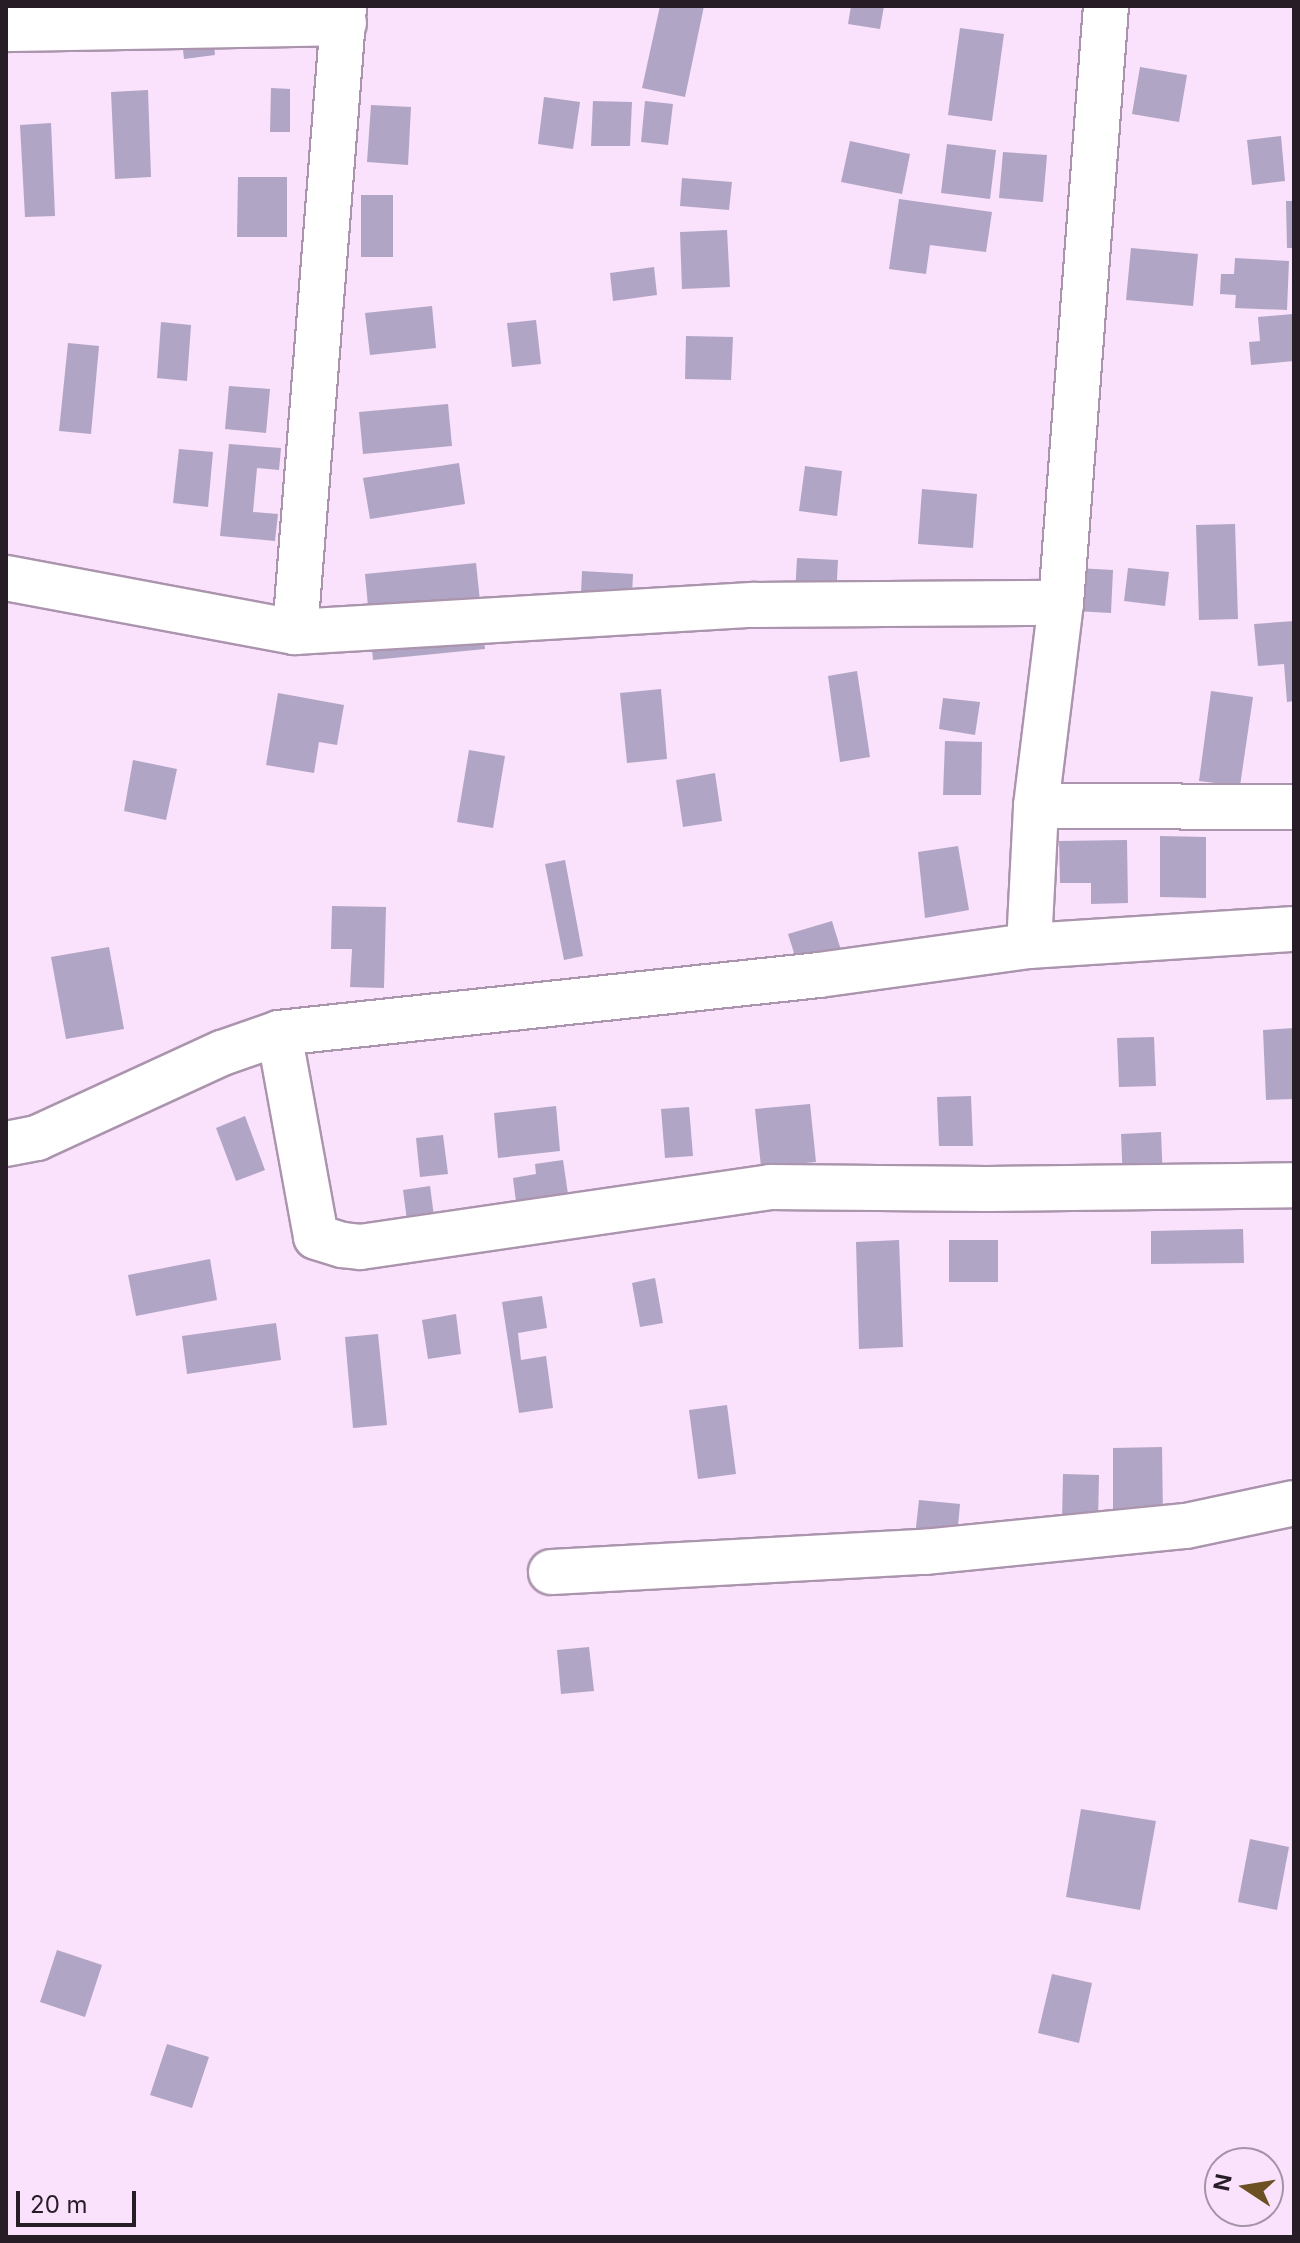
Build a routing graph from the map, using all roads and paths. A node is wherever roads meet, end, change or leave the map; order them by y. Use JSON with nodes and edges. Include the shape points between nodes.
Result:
{"nodes":[{"id":1,"x":1106,"y":6,"type":"edge"},
{"id":2,"x":344,"y":14,"type":"edge"},
{"id":3,"x":6,"y":29,"type":"edge"},
{"id":4,"x":6,"y":578,"type":"edge"},
{"id":5,"x":1061,"y":603,"type":"junction"},
{"id":6,"x":295,"y":632,"type":"junction"},
{"id":7,"x":1036,"y":806,"type":"junction"},
{"id":8,"x":1294,"y":807,"type":"edge"},
{"id":9,"x":1294,"y":929,"type":"edge"},
{"id":10,"x":1029,"y":946,"type":"junction"},
{"id":11,"x":279,"y":1033,"type":"junction"},
{"id":12,"x":6,"y":1144,"type":"edge"},
{"id":13,"x":1294,"y":1185,"type":"edge"},
{"id":14,"x":1294,"y":1503,"type":"edge"},
{"id":15,"x":551,"y":1572,"type":"dead end"}],
"edges":[{"from":1,"to":5,"type":"street"},
{"from":2,"to":3,"type":"street"},
{"from":2,"to":6,"type":"street"},
{"from":4,"to":6,"type":"street"},
{"from":5,"to":6,"type":"street","via":[[755,605]]},
{"from":5,"to":7,"type":"street"},
{"from":7,"to":8,"type":"street"},
{"from":7,"to":10,"type":"street"},
{"from":9,"to":10,"type":"street"},
{"from":10,"to":11,"type":"street","via":[[819,975]]},
{"from":11,"to":12,"type":"street","via":[[222,1053],[37,1138]]},
{"from":11,"to":13,"type":"street","via":[[316,1237],[342,1245],[360,1247],[770,1187]]},
{"from":14,"to":15,"type":"street","via":[[1186,1526],[940,1551]]}]}
